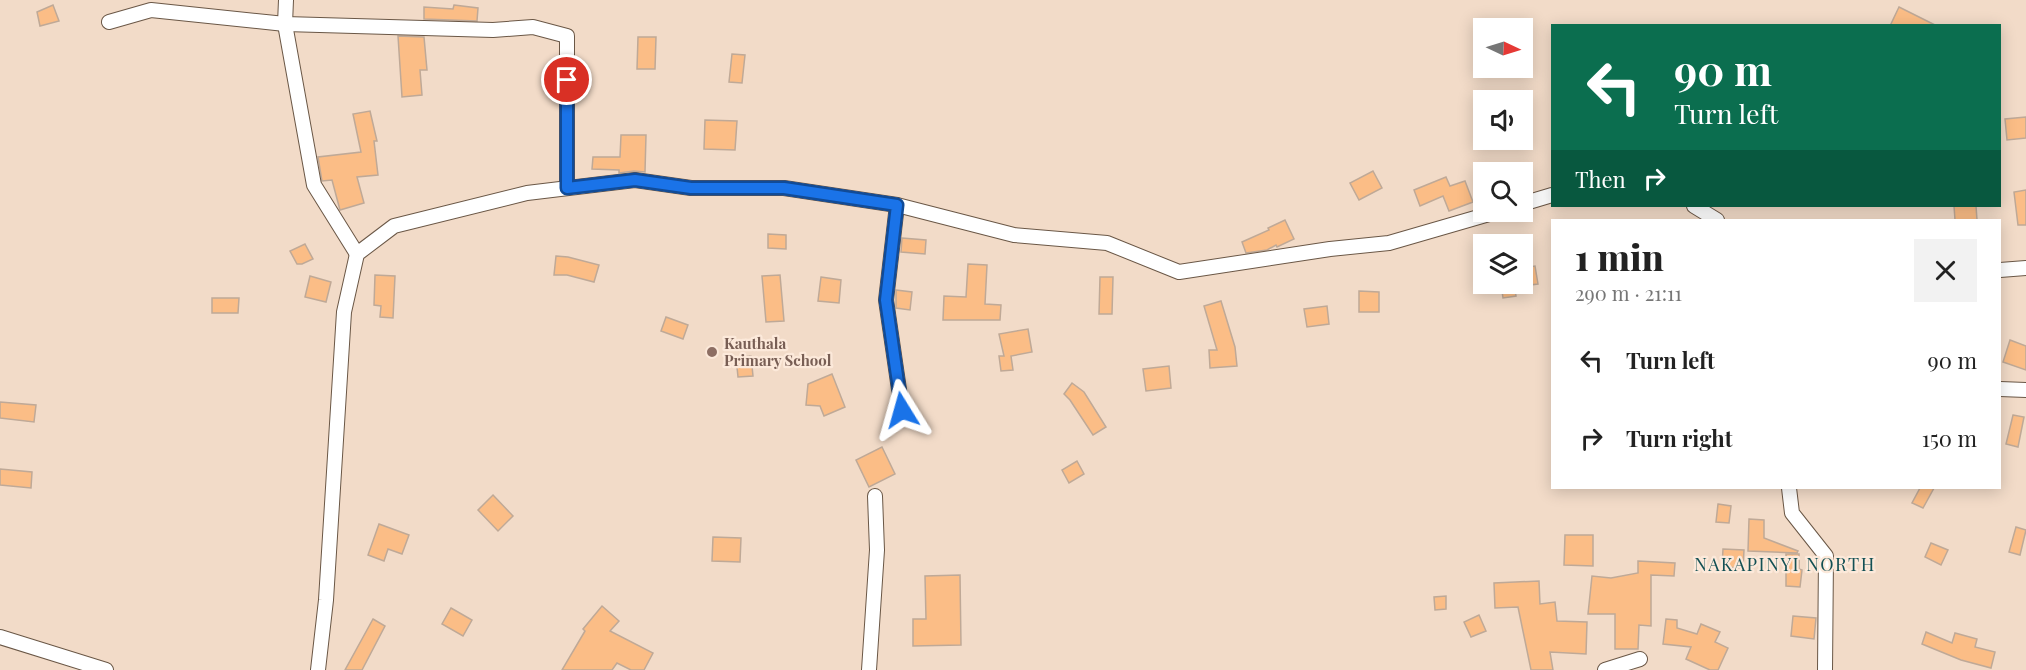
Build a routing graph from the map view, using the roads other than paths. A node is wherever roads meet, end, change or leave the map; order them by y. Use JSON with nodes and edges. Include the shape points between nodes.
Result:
{"nodes":[{"id":1,"x":286,"y":0,"type":"edge"},
{"id":2,"x":109,"y":22,"type":"dead end"},
{"id":3,"x":285,"y":24,"type":"junction"},
{"id":4,"x":567,"y":188,"type":"junction"},
{"id":5,"x":1551,"y":195,"type":"edge"},
{"id":6,"x":1533,"y":201,"type":"edge"},
{"id":7,"x":897,"y":205,"type":"junction"},
{"id":8,"x":1696,"y":207,"type":"edge"},
{"id":9,"x":1473,"y":219,"type":"edge"},
{"id":10,"x":1715,"y":219,"type":"edge"},
{"id":11,"x":357,"y":254,"type":"junction"},
{"id":12,"x":2026,"y":268,"type":"edge"},
{"id":13,"x":2001,"y":270,"type":"edge"},
{"id":14,"x":2001,"y":389,"type":"edge"},
{"id":15,"x":2026,"y":390,"type":"edge"},
{"id":16,"x":902,"y":410,"type":"dead end"},
{"id":17,"x":1789,"y":489,"type":"edge"},
{"id":18,"x":875,"y":496,"type":"dead end"},
{"id":19,"x":0,"y":637,"type":"edge"},
{"id":20,"x":1640,"y":659,"type":"dead end"},
{"id":21,"x":106,"y":670,"type":"edge"},
{"id":22,"x":318,"y":670,"type":"edge"},
{"id":23,"x":869,"y":670,"type":"edge"},
{"id":24,"x":1605,"y":670,"type":"edge"},
{"id":25,"x":1825,"y":670,"type":"edge"}],
"edges":[{"from":1,"to":3,"type":"street"},
{"from":2,"to":3,"type":"street","via":[[151,10]]},
{"from":3,"to":4,"type":"street","via":[[493,30],[533,27],[567,36]]},
{"from":3,"to":11,"type":"street","via":[[314,185]]},
{"from":4,"to":7,"type":"street","via":[[635,180],[691,188],[784,188]]},
{"from":4,"to":11,"type":"street","via":[[527,193],[394,226]]},
{"from":5,"to":6,"type":"street"},
{"from":7,"to":9,"type":"street","via":[[1014,235],[1107,243],[1179,272],[1389,243]]},
{"from":7,"to":16,"type":"street","via":[[886,300]]},
{"from":8,"to":10,"type":"street"},
{"from":11,"to":22,"type":"street","via":[[344,312]]},
{"from":12,"to":13,"type":"street"},
{"from":14,"to":15,"type":"street"},
{"from":17,"to":25,"type":"street","via":[[1792,513],[1826,556]]},
{"from":18,"to":23,"type":"street","via":[[877,550]]},
{"from":19,"to":21,"type":"street"},
{"from":20,"to":24,"type":"street"}]}
